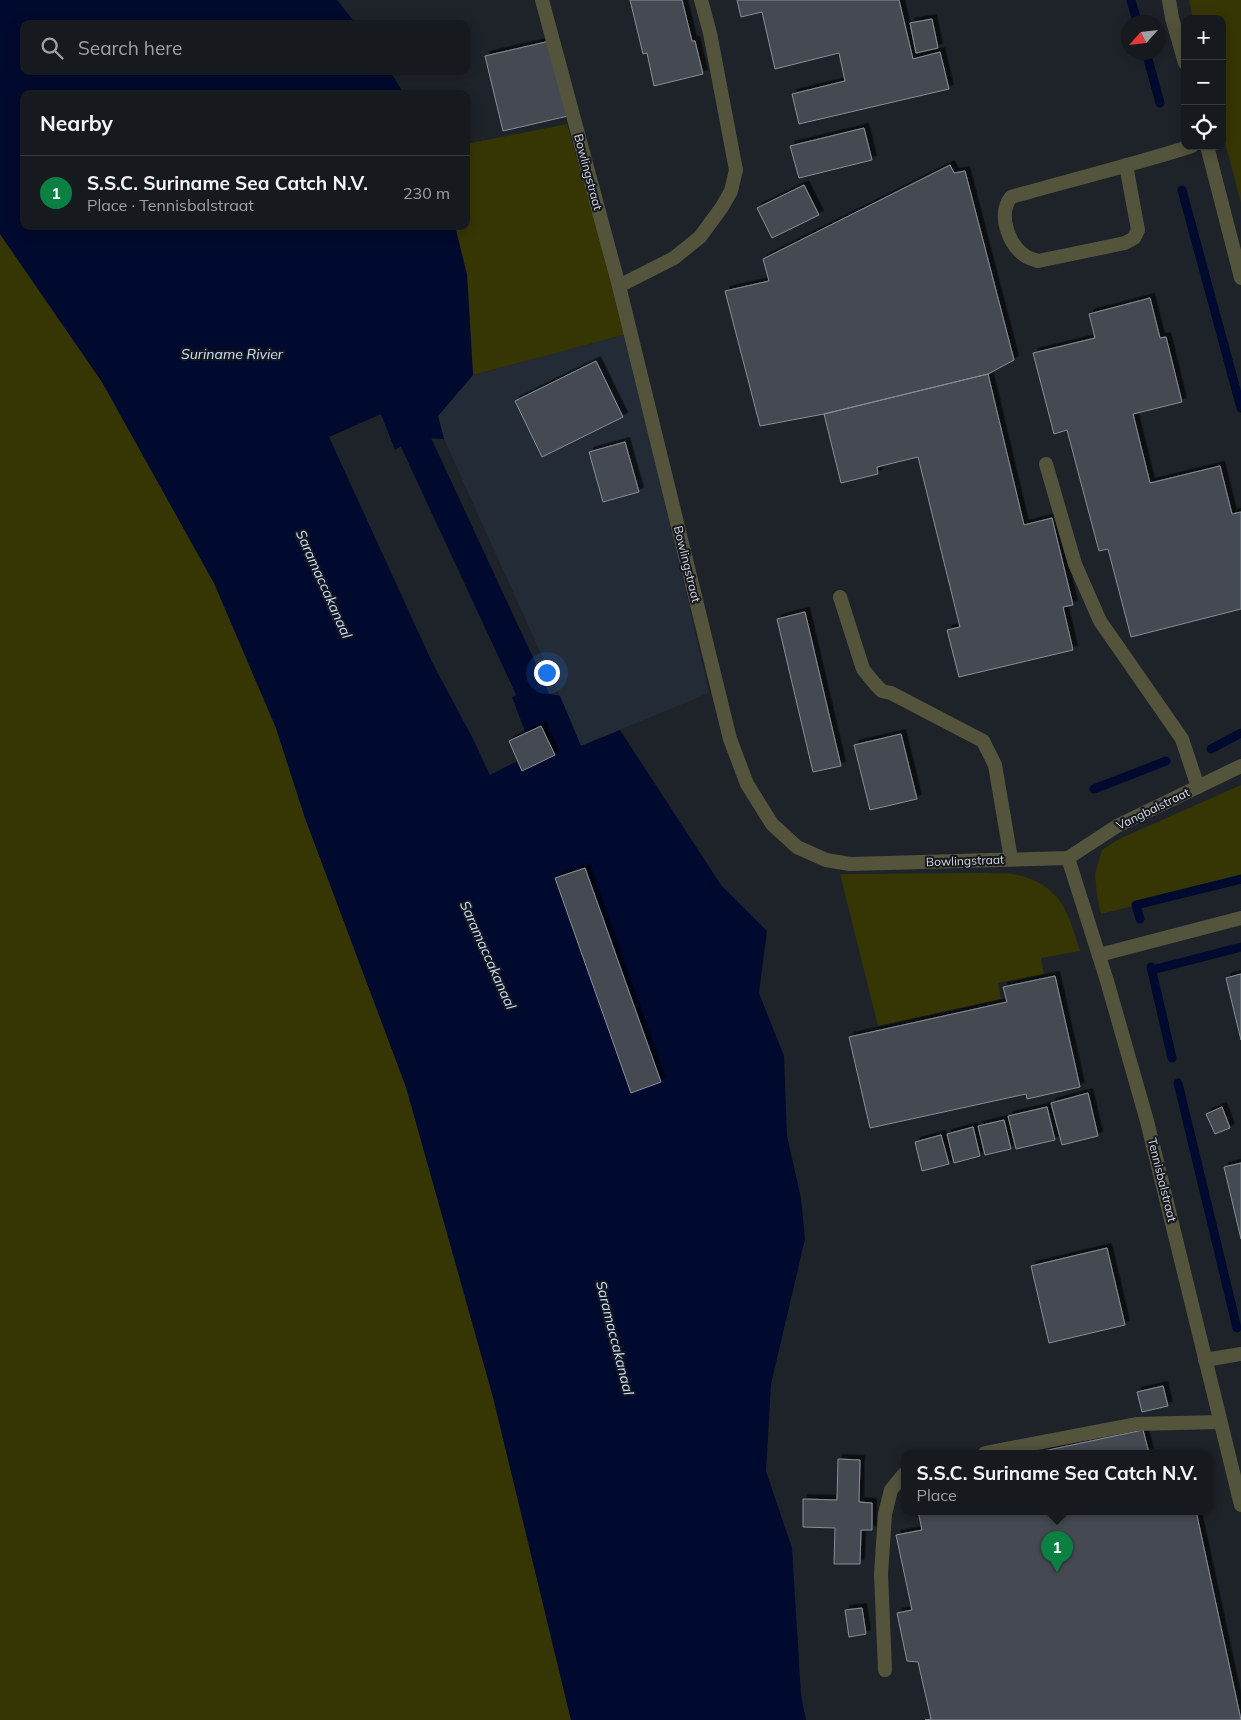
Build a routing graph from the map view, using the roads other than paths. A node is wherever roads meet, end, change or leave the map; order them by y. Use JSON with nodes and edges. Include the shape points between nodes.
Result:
{"nodes":[{"id":1,"x":542,"y":0,"type":"edge"},
{"id":2,"x":701,"y":0,"type":"edge"},
{"id":3,"x":1169,"y":0,"type":"edge"},
{"id":4,"x":1184,"y":60,"type":"edge"},
{"id":5,"x":1181,"y":149,"type":"edge"},
{"id":6,"x":1208,"y":150,"type":"edge"},
{"id":7,"x":1126,"y":165,"type":"junction"},
{"id":8,"x":1241,"y":278,"type":"edge"},
{"id":9,"x":619,"y":286,"type":"junction"},
{"id":10,"x":1046,"y":464,"type":"dead end"},
{"id":11,"x":840,"y":598,"type":"dead end"},
{"id":12,"x":1241,"y":766,"type":"edge"},
{"id":13,"x":1198,"y":787,"type":"junction"},
{"id":14,"x":1068,"y":858,"type":"junction"},
{"id":15,"x":1011,"y":859,"type":"junction"},
{"id":16,"x":1241,"y":918,"type":"edge"},
{"id":17,"x":1099,"y":955,"type":"junction"},
{"id":18,"x":1241,"y":1354,"type":"edge"},
{"id":19,"x":1205,"y":1360,"type":"junction"},
{"id":20,"x":1220,"y":1422,"type":"junction"},
{"id":21,"x":1001,"y":1450,"type":"edge"},
{"id":22,"x":901,"y":1478,"type":"edge"},
{"id":23,"x":1241,"y":1505,"type":"edge"},
{"id":24,"x":885,"y":1670,"type":"dead end"}],
"edges":[{"from":1,"to":9,"type":"street","name":"Bowlingstraat"},
{"from":2,"to":9,"type":"street","via":[[736,170],[731,191],[700,236],[674,258]]},
{"from":3,"to":4,"type":"street"},
{"from":5,"to":7,"type":"street"},
{"from":6,"to":8,"type":"street"},
{"from":7,"to":7,"type":"street","via":[[1011,197],[1005,208],[1009,236],[1026,256],[1038,262],[1125,244],[1134,238],[1138,230]]},
{"from":9,"to":15,"type":"street","name":"Bowlingstraat","via":[[730,739],[747,784],[772,824],[797,847],[834,862]]},
{"from":10,"to":13,"type":"street","via":[[1075,564],[1100,621],[1182,739]]},
{"from":11,"to":15,"type":"street","via":[[864,669],[882,691],[983,741],[994,765]]},
{"from":12,"to":13,"type":"street","name":"Vangbalstraat"},
{"from":13,"to":14,"type":"street","name":"Vangbalstraat","via":[[1116,826]]},
{"from":14,"to":15,"type":"street","name":"Bowlingstraat"},
{"from":14,"to":17,"type":"street","name":"Tennisbalstraat"},
{"from":16,"to":17,"type":"street"},
{"from":17,"to":19,"type":"street","name":"Tennisbalstraat","via":[[1147,1121]]},
{"from":18,"to":19,"type":"street"},
{"from":19,"to":20,"type":"street","name":"Tennisbalstraat"},
{"from":20,"to":21,"type":"street","via":[[1136,1424]]},
{"from":20,"to":23,"type":"street","name":"Tennisbalstraat"},
{"from":22,"to":24,"type":"street","via":[[891,1490],[885,1514],[881,1574]]}]}
